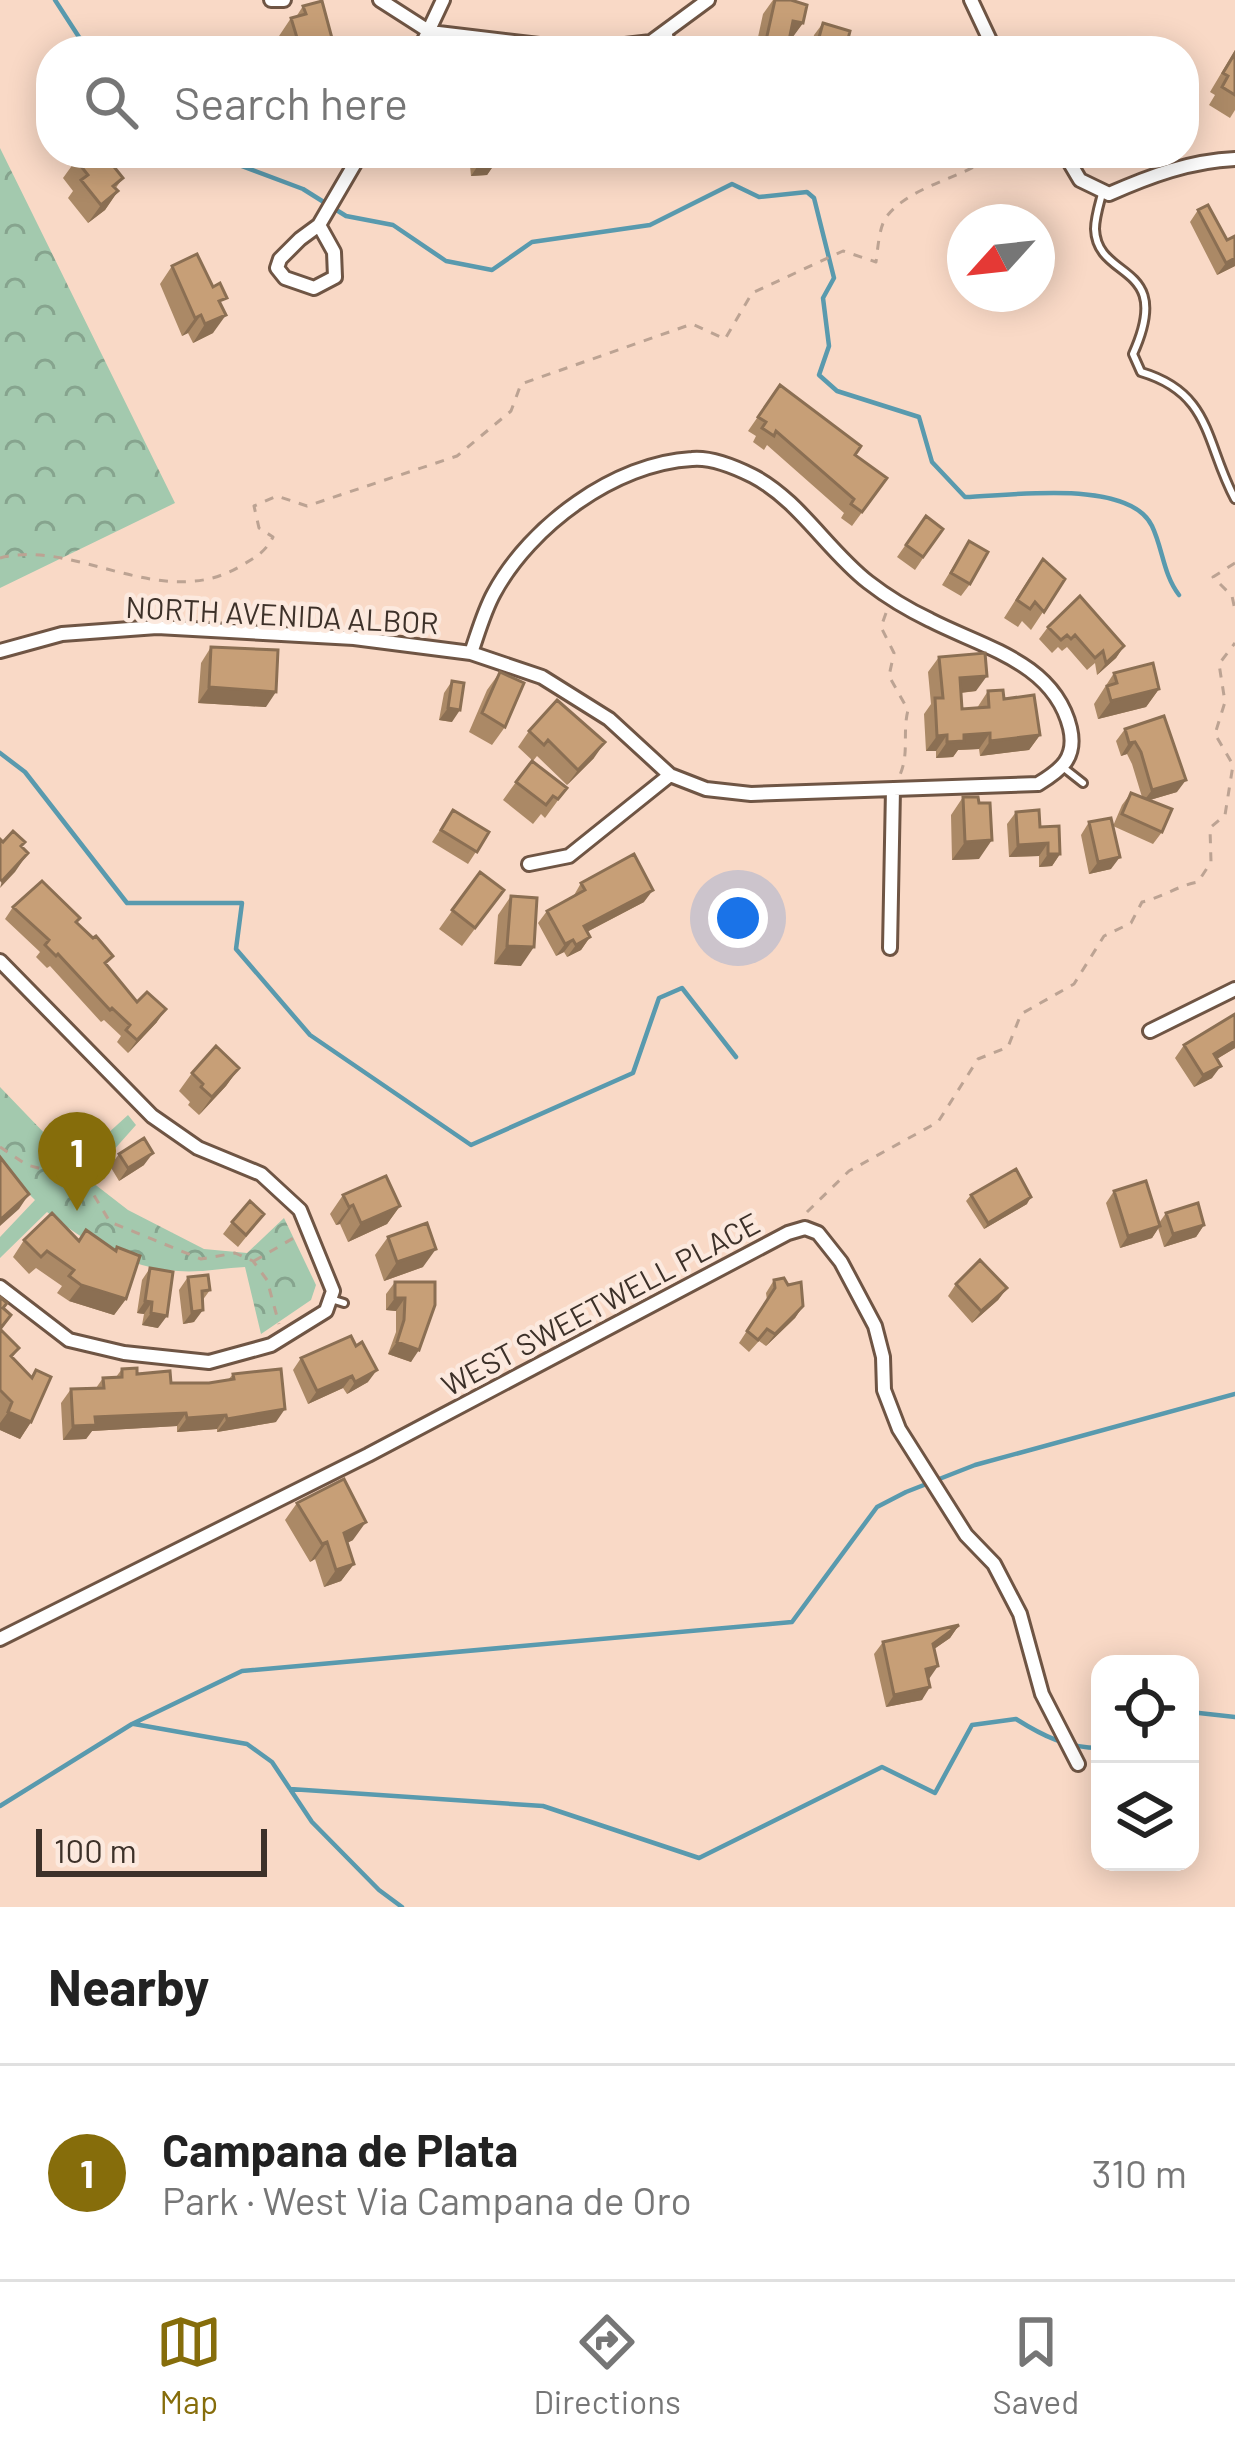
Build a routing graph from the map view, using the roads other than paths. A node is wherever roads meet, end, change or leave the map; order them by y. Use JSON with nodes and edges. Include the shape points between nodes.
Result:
{"nodes":[{"id":1,"x":271,"y":0,"type":"edge"},
{"id":2,"x":284,"y":0,"type":"edge"},
{"id":3,"x":380,"y":0,"type":"edge"},
{"id":4,"x":443,"y":0,"type":"edge"},
{"id":5,"x":708,"y":0,"type":"edge"},
{"id":6,"x":970,"y":0,"type":"edge"},
{"id":7,"x":668,"y":31,"type":"junction"},
{"id":8,"x":430,"y":32,"type":"junction"},
{"id":9,"x":428,"y":36,"type":"edge"},
{"id":10,"x":464,"y":36,"type":"edge"},
{"id":11,"x":660,"y":36,"type":"edge"},
{"id":12,"x":669,"y":36,"type":"edge"},
{"id":13,"x":987,"y":36,"type":"edge"},
{"id":14,"x":1235,"y":159,"type":"edge"},
{"id":15,"x":1199,"y":162,"type":"edge"},
{"id":16,"x":352,"y":168,"type":"edge"},
{"id":17,"x":1073,"y":168,"type":"edge"},
{"id":18,"x":1176,"y":168,"type":"edge"},
{"id":19,"x":1103,"y":190,"type":"junction"},
{"id":20,"x":319,"y":225,"type":"junction"},
{"id":21,"x":1235,"y":499,"type":"edge"},
{"id":22,"x":0,"y":651,"type":"edge"},
{"id":23,"x":470,"y":652,"type":"junction"},
{"id":24,"x":1064,"y":768,"type":"junction"},
{"id":25,"x":670,"y":775,"type":"junction"},
{"id":26,"x":1083,"y":783,"type":"dead end"},
{"id":27,"x":893,"y":789,"type":"junction"},
{"id":28,"x":529,"y":864,"type":"dead end"},
{"id":29,"x":890,"y":948,"type":"dead end"},
{"id":30,"x":0,"y":961,"type":"edge"},
{"id":31,"x":1235,"y":989,"type":"edge"},
{"id":32,"x":1150,"y":1030,"type":"dead end"},
{"id":33,"x":0,"y":1287,"type":"edge"},
{"id":34,"x":0,"y":1639,"type":"edge"},
{"id":35,"x":1078,"y":1764,"type":"dead end"}],
"edges":[{"from":1,"to":2,"type":"street"},
{"from":3,"to":8,"type":"street"},
{"from":4,"to":8,"type":"street"},
{"from":5,"to":7,"type":"street"},
{"from":6,"to":13,"type":"street"},
{"from":7,"to":11,"type":"street"},
{"from":7,"to":12,"type":"lane"},
{"from":8,"to":9,"type":"street"},
{"from":8,"to":10,"type":"street"},
{"from":14,"to":15,"type":"street"},
{"from":16,"to":20,"type":"street"},
{"from":17,"to":19,"type":"street"},
{"from":18,"to":19,"type":"street"},
{"from":19,"to":21,"type":"lane","via":[[1099,244],[1148,307],[1133,354],[1141,372],[1190,397]]},
{"from":20,"to":20,"type":"street","via":[[277,268],[314,288],[334,277],[334,252]]},
{"from":22,"to":23,"type":"street","name":"NORTH AVENIDA ALBOR","via":[[62,634],[157,627]]},
{"from":23,"to":24,"type":"street","via":[[493,593],[524,548],[574,506],[650,466],[696,458],[758,478],[867,581],[1036,674],[1066,711],[1073,743]]},
{"from":23,"to":25,"type":"street","name":"NORTH AVENIDA ALBOR","via":[[542,677],[609,719]]},
{"from":24,"to":26,"type":"lane"},
{"from":24,"to":27,"type":"street","via":[[1038,784]]},
{"from":25,"to":27,"type":"street","via":[[706,790],[751,794]]},
{"from":25,"to":28,"type":"street","via":[[569,856]]},
{"from":27,"to":29,"type":"street"},
{"from":30,"to":33,"type":"street","via":[[152,1116],[198,1148],[261,1174],[300,1210],[337,1301],[271,1345],[209,1363],[69,1340]]},
{"from":31,"to":32,"type":"street"},
{"from":34,"to":35,"type":"street","name":"WEST SWEETWELL PLACE","via":[[800,1229],[818,1233],[841,1262],[875,1326],[899,1429],[966,1535],[994,1564],[1020,1614],[1042,1694]]}]}
